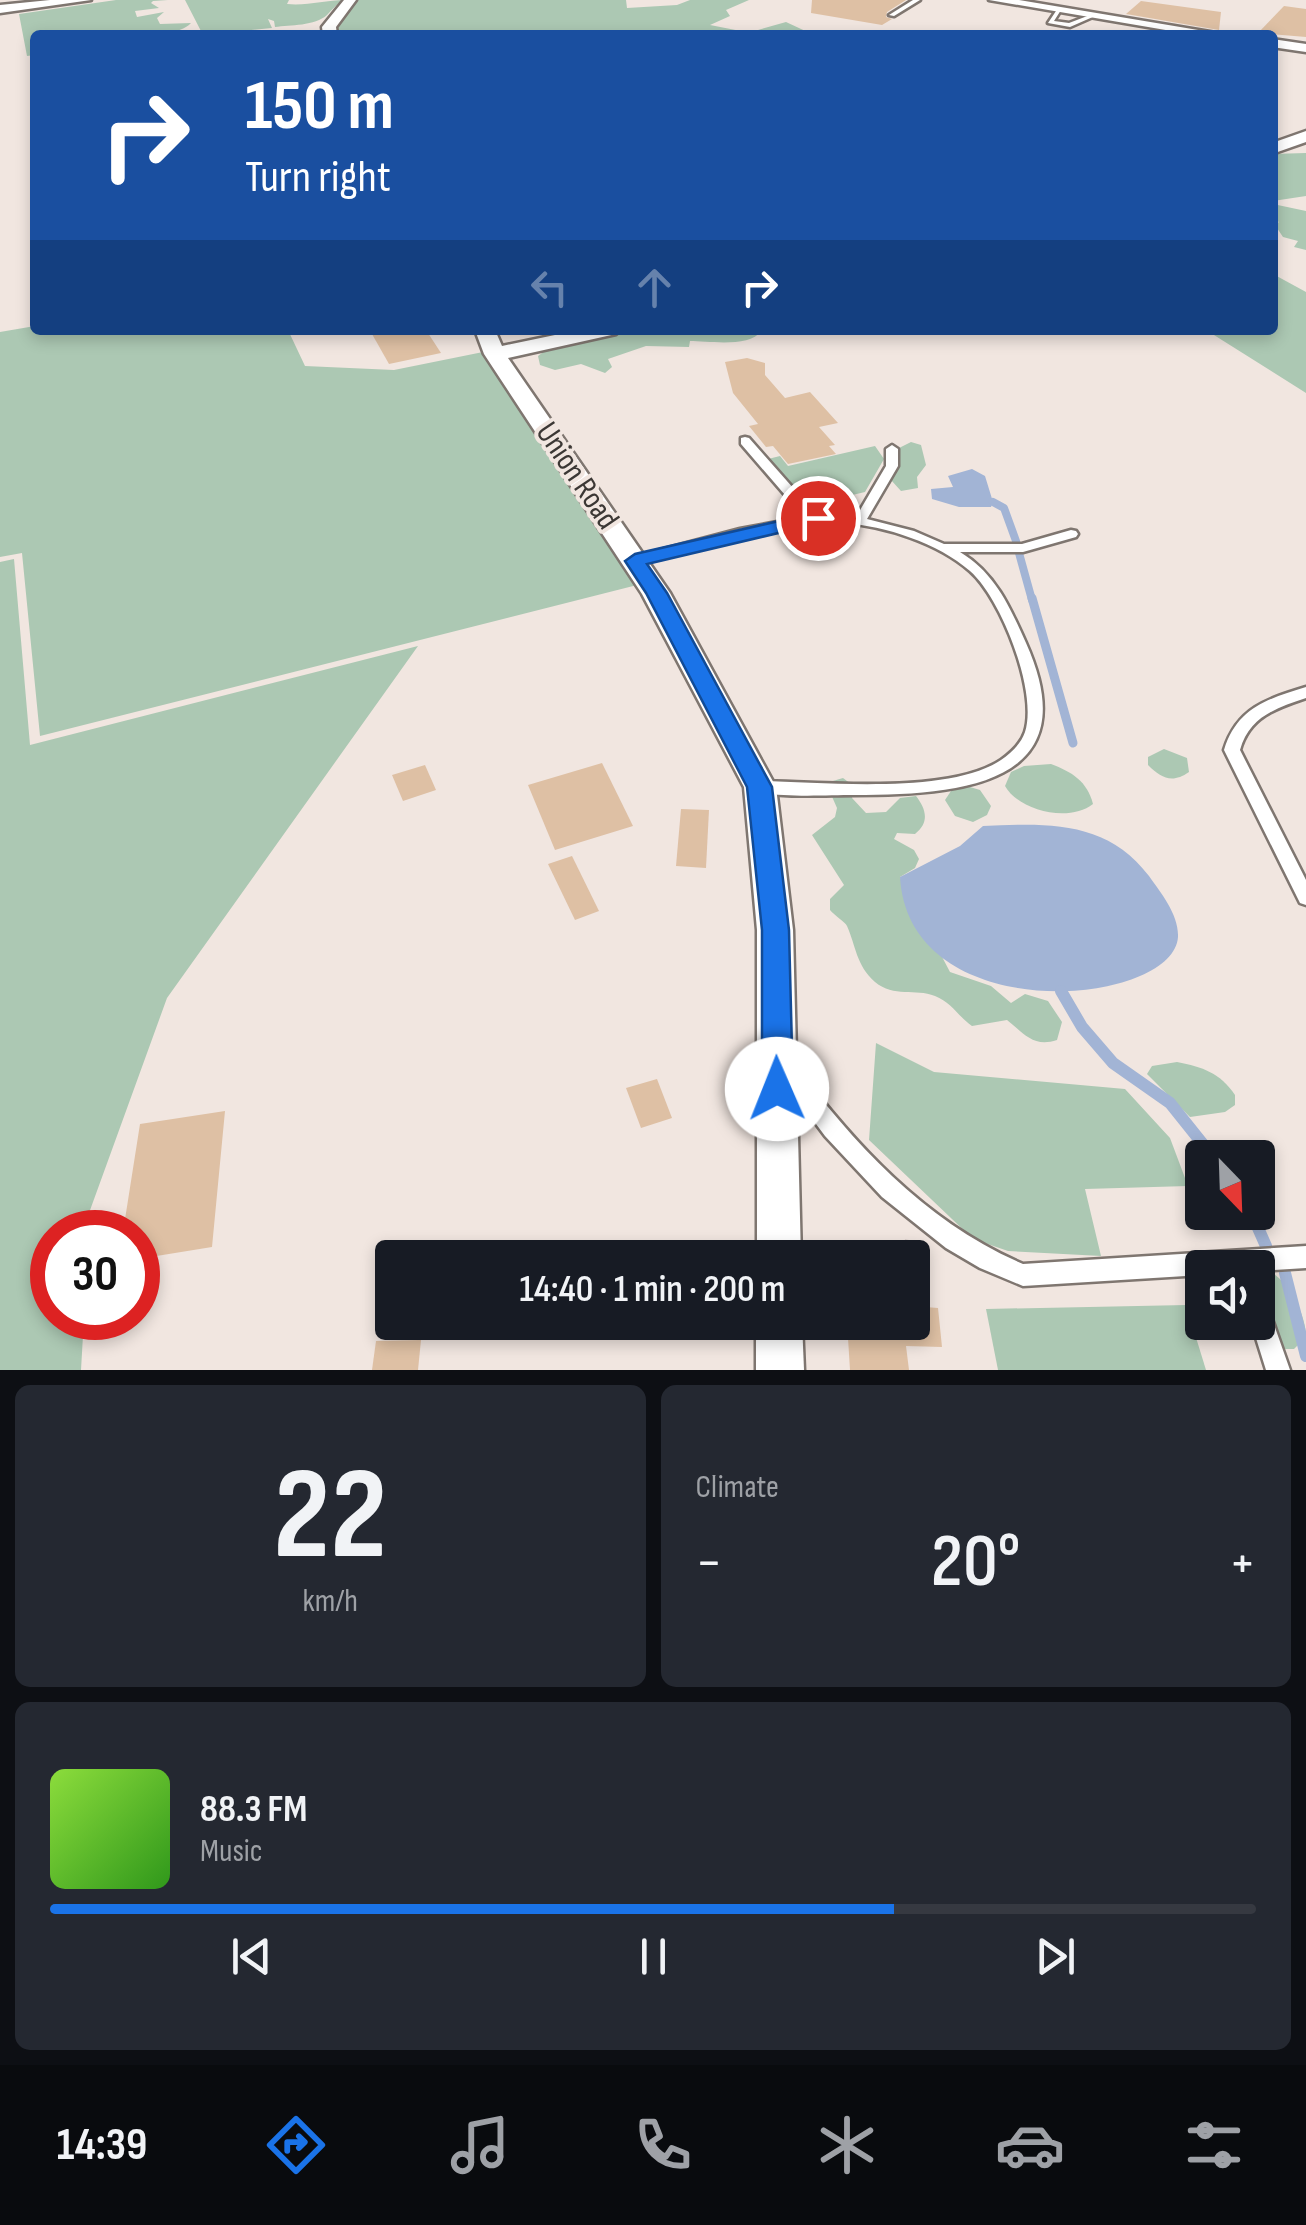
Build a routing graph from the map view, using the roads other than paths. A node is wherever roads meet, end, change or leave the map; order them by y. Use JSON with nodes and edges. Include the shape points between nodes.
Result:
{"nodes":[{"id":1,"x":86,"y":0,"type":"edge"},
{"id":2,"x":350,"y":0,"type":"edge"},
{"id":3,"x":917,"y":0,"type":"edge"},
{"id":4,"x":995,"y":0,"type":"edge"},
{"id":5,"x":1112,"y":0,"type":"edge"},
{"id":6,"x":0,"y":9,"type":"edge"},
{"id":7,"x":1058,"y":10,"type":"junction"},
{"id":8,"x":892,"y":14,"type":"dead end"},
{"id":9,"x":1092,"y":16,"type":"junction"},
{"id":10,"x":1066,"y":25,"type":"junction"},
{"id":11,"x":330,"y":30,"type":"edge"},
{"id":12,"x":1060,"y":30,"type":"edge"},
{"id":13,"x":1188,"y":30,"type":"edge"},
{"id":14,"x":1278,"y":43,"type":"edge"},
{"id":15,"x":1306,"y":48,"type":"edge"},
{"id":16,"x":1306,"y":136,"type":"edge"},
{"id":17,"x":1278,"y":147,"type":"edge"},
{"id":18,"x":559,"y":335,"type":"edge"},
{"id":19,"x":490,"y":342,"type":"edge"},
{"id":20,"x":745,"y":441,"type":"dead end"},
{"id":21,"x":892,"y":449,"type":"dead end"},
{"id":22,"x":813,"y":519,"type":"junction"},
{"id":23,"x":860,"y":522,"type":"junction"},
{"id":24,"x":1071,"y":534,"type":"dead end"},
{"id":25,"x":940,"y":548,"type":"junction"},
{"id":26,"x":635,"y":561,"type":"junction"},
{"id":27,"x":1306,"y":692,"type":"edge"},
{"id":28,"x":760,"y":787,"type":"junction"},
{"id":29,"x":1306,"y":898,"type":"edge"},
{"id":30,"x":777,"y":1056,"type":"junction"},
{"id":31,"x":779,"y":1240,"type":"edge"},
{"id":32,"x":1306,"y":1258,"type":"edge"},
{"id":33,"x":1275,"y":1261,"type":"edge"},
{"id":34,"x":1185,"y":1268,"type":"edge"},
{"id":35,"x":780,"y":1340,"type":"edge"},
{"id":36,"x":1268,"y":1340,"type":"edge"},
{"id":37,"x":780,"y":1370,"type":"edge"},
{"id":38,"x":1278,"y":1370,"type":"edge"}],
"edges":[{"from":1,"to":6,"type":"street"},
{"from":2,"to":11,"type":"street"},
{"from":3,"to":8,"type":"lane"},
{"from":4,"to":7,"type":"street"},
{"from":5,"to":9,"type":"street"},
{"from":7,"to":9,"type":"street"},
{"from":7,"to":10,"type":"lane","via":[[1050,22]]},
{"from":9,"to":10,"type":"lane"},
{"from":9,"to":13,"type":"street"},
{"from":10,"to":12,"type":"lane"},
{"from":14,"to":15,"type":"street"},
{"from":16,"to":17,"type":"street"},
{"from":18,"to":19,"type":"street"},
{"from":19,"to":26,"type":"street","name":"Union Road"},
{"from":20,"to":22,"type":"lane"},
{"from":21,"to":23,"type":"lane","via":[[892,466]]},
{"from":22,"to":23,"type":"lane"},
{"from":22,"to":26,"type":"lane"},
{"from":23,"to":25,"type":"lane"},
{"from":24,"to":25,"type":"lane","via":[[1023,548]]},
{"from":25,"to":28,"type":"lane","via":[[993,587],[1026,656],[1038,712],[1023,752],[980,778],[932,786]]},
{"from":26,"to":28,"type":"street","name":"Union Road"},
{"from":27,"to":29,"type":"lane","via":[[1240,724],[1232,750]]},
{"from":28,"to":30,"type":"street","name":"Union Road","via":[[776,930]]},
{"from":30,"to":31,"type":"street","name":"Union Road"},
{"from":30,"to":34,"type":"lane","via":[[843,1142],[926,1220],[995,1266],[1023,1275]]},
{"from":32,"to":33,"type":"lane"},
{"from":35,"to":37,"type":"street"},
{"from":36,"to":38,"type":"lane"}]}
